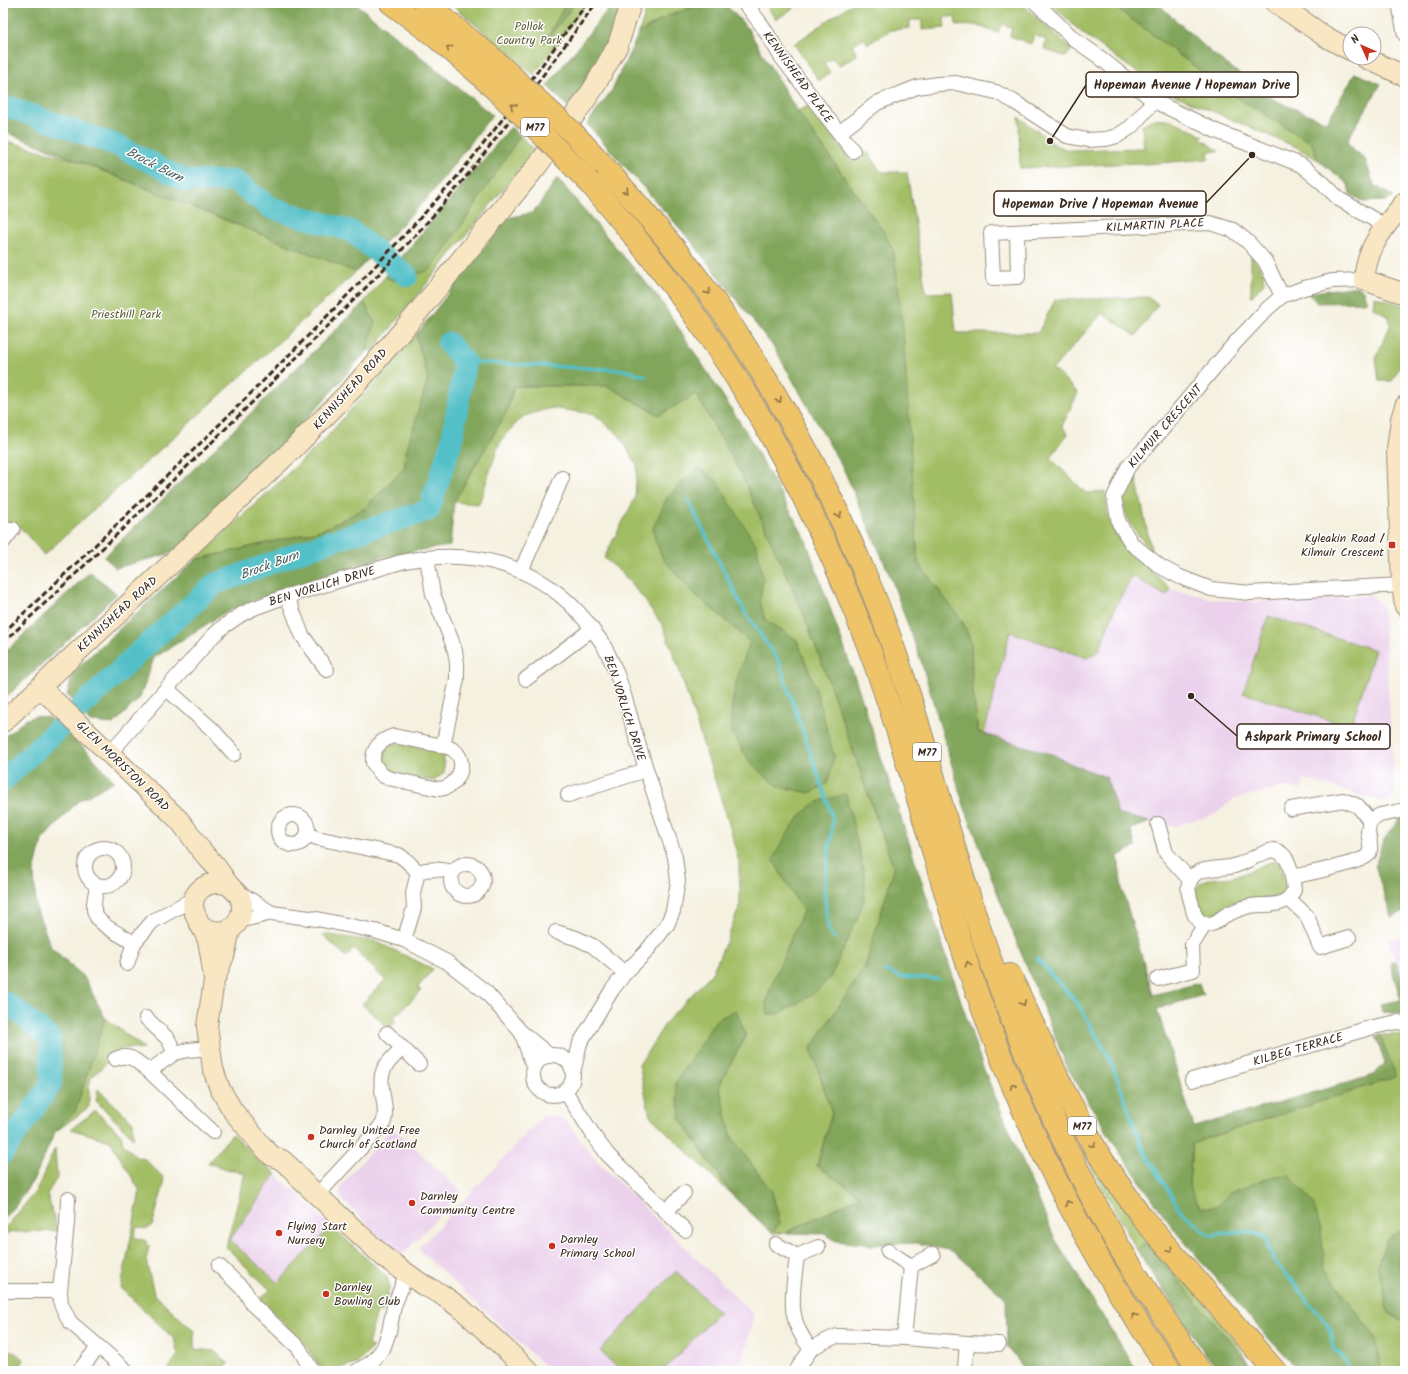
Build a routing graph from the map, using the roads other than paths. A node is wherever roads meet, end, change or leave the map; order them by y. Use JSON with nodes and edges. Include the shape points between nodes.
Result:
{"nodes":[{"id":1,"x":391,"y":3,"type":"edge"},
{"id":2,"x":425,"y":3,"type":"edge"},
{"id":3,"x":631,"y":3,"type":"edge"},
{"id":4,"x":1036,"y":3,"type":"edge"},
{"id":5,"x":1276,"y":3,"type":"edge"},
{"id":6,"x":1399,"y":3,"type":"edge"},
{"id":7,"x":750,"y":5,"type":"edge"},
{"id":8,"x":1405,"y":35,"type":"edge"},
{"id":9,"x":1342,"y":46,"type":"edge"},
{"id":10,"x":1382,"y":64,"type":"edge"},
{"id":11,"x":485,"y":65,"type":"junction"},
{"id":12,"x":1404,"y":72,"type":"edge"},
{"id":13,"x":1154,"y":101,"type":"junction"},
{"id":14,"x":838,"y":133,"type":"junction"},
{"id":15,"x":853,"y":151,"type":"dead end"},
{"id":16,"x":1405,"y":202,"type":"edge"},
{"id":17,"x":1385,"y":226,"type":"junction"},
{"id":18,"x":1017,"y":232,"type":"dead end"},
{"id":19,"x":1364,"y":280,"type":"junction"},
{"id":20,"x":1405,"y":294,"type":"edge"},
{"id":21,"x":1282,"y":296,"type":"junction"},
{"id":22,"x":1405,"y":406,"type":"edge"},
{"id":23,"x":562,"y":478,"type":"dead end"},
{"id":24,"x":1402,"y":505,"type":"edge"},
{"id":25,"x":13,"y":529,"type":"dead end"},
{"id":26,"x":3,"y":542,"type":"edge"},
{"id":27,"x":427,"y":558,"type":"junction"},
{"id":28,"x":521,"y":571,"type":"junction"},
{"id":29,"x":1402,"y":585,"type":"junction"},
{"id":30,"x":287,"y":596,"type":"junction"},
{"id":31,"x":1405,"y":606,"type":"edge"},
{"id":32,"x":592,"y":629,"type":"junction"},
{"id":33,"x":327,"y":670,"type":"dead end"},
{"id":34,"x":526,"y":679,"type":"dead end"},
{"id":35,"x":40,"y":687,"type":"junction"},
{"id":36,"x":167,"y":689,"type":"junction"},
{"id":37,"x":3,"y":722,"type":"edge"},
{"id":38,"x":443,"y":746,"type":"junction"},
{"id":39,"x":109,"y":754,"type":"junction"},
{"id":40,"x":234,"y":754,"type":"dead end"},
{"id":41,"x":646,"y":770,"type":"junction"},
{"id":42,"x":568,"y":795,"type":"dead end"},
{"id":43,"x":1291,"y":809,"type":"dead end"},
{"id":44,"x":1405,"y":810,"type":"edge"},
{"id":45,"x":1370,"y":821,"type":"junction"},
{"id":46,"x":1158,"y":824,"type":"dead end"},
{"id":47,"x":307,"y":834,"type":"dead end"},
{"id":48,"x":201,"y":850,"type":"junction"},
{"id":49,"x":418,"y":872,"type":"junction"},
{"id":50,"x":453,"y":872,"type":"dead end"},
{"id":51,"x":1292,"y":877,"type":"junction"},
{"id":52,"x":964,"y":880,"type":"junction"},
{"id":53,"x":1190,"y":880,"type":"junction"},
{"id":54,"x":97,"y":885,"type":"dead end"},
{"id":55,"x":233,"y":888,"type":"junction"},
{"id":56,"x":198,"y":894,"type":"junction"},
{"id":57,"x":1289,"y":899,"type":"junction"},
{"id":58,"x":167,"y":912,"type":"junction"},
{"id":59,"x":272,"y":913,"type":"junction"},
{"id":60,"x":199,"y":923,"type":"junction"},
{"id":61,"x":1205,"y":924,"type":"junction"},
{"id":62,"x":234,"y":925,"type":"junction"},
{"id":63,"x":556,"y":932,"type":"dead end"},
{"id":64,"x":1349,"y":938,"type":"dead end"},
{"id":65,"x":404,"y":940,"type":"junction"},
{"id":66,"x":134,"y":943,"type":"junction"},
{"id":67,"x":127,"y":964,"type":"dead end"},
{"id":68,"x":625,"y":973,"type":"junction"},
{"id":69,"x":1158,"y":979,"type":"dead end"},
{"id":70,"x":214,"y":980,"type":"junction"},
{"id":71,"x":146,"y":1018,"type":"dead end"},
{"id":72,"x":1405,"y":1023,"type":"edge"},
{"id":73,"x":521,"y":1032,"type":"junction"},
{"id":74,"x":387,"y":1033,"type":"dead end"},
{"id":75,"x":580,"y":1043,"type":"junction"},
{"id":76,"x":209,"y":1048,"type":"junction"},
{"id":77,"x":402,"y":1048,"type":"junction"},
{"id":78,"x":175,"y":1053,"type":"junction"},
{"id":79,"x":554,"y":1056,"type":"junction"},
{"id":80,"x":115,"y":1059,"type":"dead end"},
{"id":81,"x":419,"y":1064,"type":"dead end"},
{"id":82,"x":534,"y":1069,"type":"junction"},
{"id":83,"x":149,"y":1071,"type":"junction"},
{"id":84,"x":572,"y":1073,"type":"junction"},
{"id":85,"x":1192,"y":1080,"type":"dead end"},
{"id":86,"x":565,"y":1091,"type":"junction"},
{"id":87,"x":213,"y":1132,"type":"dead end"},
{"id":88,"x":684,"y":1193,"type":"dead end"},
{"id":89,"x":317,"y":1195,"type":"junction"},
{"id":90,"x":68,"y":1199,"type":"dead end"},
{"id":91,"x":666,"y":1211,"type":"junction"},
{"id":92,"x":685,"y":1230,"type":"dead end"},
{"id":93,"x":776,"y":1244,"type":"dead end"},
{"id":94,"x":818,"y":1247,"type":"dead end"},
{"id":95,"x":888,"y":1251,"type":"dead end"},
{"id":96,"x":933,"y":1254,"type":"dead end"},
{"id":97,"x":797,"y":1256,"type":"junction"},
{"id":98,"x":219,"y":1266,"type":"dead end"},
{"id":99,"x":911,"y":1266,"type":"junction"},
{"id":100,"x":407,"y":1273,"type":"junction"},
{"id":101,"x":3,"y":1291,"type":"edge"},
{"id":102,"x":60,"y":1291,"type":"junction"},
{"id":103,"x":904,"y":1338,"type":"junction"},
{"id":104,"x":1147,"y":1338,"type":"junction"},
{"id":105,"x":967,"y":1343,"type":"junction"},
{"id":106,"x":999,"y":1344,"type":"dead end"},
{"id":107,"x":98,"y":1347,"type":"junction"},
{"id":108,"x":811,"y":1349,"type":"junction"},
{"id":109,"x":965,"y":1368,"type":"dead end"},
{"id":110,"x":521,"y":1369,"type":"edge"},
{"id":111,"x":79,"y":1371,"type":"edge"},
{"id":112,"x":127,"y":1371,"type":"edge"},
{"id":113,"x":312,"y":1371,"type":"edge"},
{"id":114,"x":357,"y":1371,"type":"edge"},
{"id":115,"x":796,"y":1371,"type":"edge"},
{"id":116,"x":1167,"y":1371,"type":"edge"},
{"id":117,"x":1171,"y":1371,"type":"edge"},
{"id":118,"x":1200,"y":1371,"type":"edge"},
{"id":119,"x":1275,"y":1371,"type":"edge"}],
"edges":[{"from":11,"to":1,"type":"highway","number":"M77","one_way":true,"via":[[431,33]]},
{"from":2,"to":11,"type":"highway","number":"M77"},
{"from":3,"to":35,"type":"street","name":"KENNISHEAD ROAD","via":[[618,45],[577,112],[507,203],[354,387],[293,449]]},
{"from":4,"to":13,"type":"street","via":[[1075,40]]},
{"from":5,"to":9,"type":"street"},
{"from":6,"to":8,"type":"street"},
{"from":7,"to":14,"type":"street","name":"KENNISHEAD PLACE","via":[[782,58]]},
{"from":10,"to":12,"type":"street"},
{"from":11,"to":52,"type":"highway","number":"M77","one_way":true,"bridge":true,"via":[[573,133],[631,196],[703,286],[761,370],[808,451],[845,527],[892,642]]},
{"from":104,"to":11,"type":"highway","number":"M77","one_way":true,"bridge":true,"via":[[1110,1278],[1054,1176],[995,1041],[964,952],[914,781],[883,687],[846,589],[818,525],[747,395],[668,279],[590,183],[534,126]]},
{"from":13,"to":14,"type":"street","via":[[1131,128],[1106,139],[1087,140],[1067,136],[996,92],[956,83],[938,84],[917,87],[877,103]]},
{"from":13,"to":17,"type":"street","via":[[1216,131],[1301,165],[1339,199]]},
{"from":14,"to":15,"type":"street","name":"KENNISHEAD PLACE"},
{"from":16,"to":17,"type":"street"},
{"from":17,"to":19,"type":"street","via":[[1370,251]]},
{"from":18,"to":21,"type":"street","name":"KILMARTIN PLACE","via":[[1210,223],[1233,230],[1248,242],[1265,261]]},
{"from":19,"to":20,"type":"street","name":"KILMUIR CRESCENT"},
{"from":19,"to":21,"type":"street","name":"KILMUIR CRESCENT","via":[[1332,281]]},
{"from":21,"to":29,"type":"street","name":"KILMUIR CRESCENT","via":[[1234,344],[1128,467],[1114,497],[1119,523],[1132,544],[1161,567],[1211,589],[1250,593]]},
{"from":22,"to":24,"type":"street","via":[[1397,450]]},
{"from":23,"to":28,"type":"street"},
{"from":24,"to":29,"type":"street"},
{"from":25,"to":26,"type":"street"},
{"from":27,"to":28,"type":"street","name":"BEN VORLICH DRIVE","via":[[472,557]]},
{"from":27,"to":30,"type":"street","name":"BEN VORLICH DRIVE","via":[[401,562]]},
{"from":27,"to":38,"type":"street","via":[[433,594],[451,639],[457,663],[456,686]]},
{"from":28,"to":32,"type":"street","name":"BEN VORLICH DRIVE","via":[[559,594]]},
{"from":29,"to":31,"type":"street"},
{"from":30,"to":33,"type":"street","via":[[302,635]]},
{"from":30,"to":36,"type":"street","name":"BEN VORLICH DRIVE","via":[[248,611],[224,626]]},
{"from":32,"to":34,"type":"street"},
{"from":32,"to":41,"type":"street","name":"BEN VORLICH DRIVE","via":[[614,668]]},
{"from":35,"to":37,"type":"street","name":"KENNISHEAD ROAD"},
{"from":35,"to":39,"type":"street","name":"GLEN MORISTON ROAD"},
{"from":36,"to":39,"type":"street","name":"BEN VORLICH DRIVE"},
{"from":36,"to":40,"type":"street","via":[[213,730]]},
{"from":38,"to":38,"type":"street","via":[[456,753],[461,765],[457,779],[446,789],[388,778],[382,775],[373,763],[376,747],[386,738],[394,736]]},
{"from":39,"to":48,"type":"street","name":"GLEN MORISTON ROAD","via":[[179,820]]},
{"from":41,"to":42,"type":"street"},
{"from":41,"to":68,"type":"street","name":"BEN VORLICH DRIVE","via":[[675,857],[678,881],[675,905],[667,924],[645,953]]},
{"from":43,"to":45,"type":"street","via":[[1343,800],[1358,806]]},
{"from":44,"to":45,"type":"street","via":[[1380,815]]},
{"from":45,"to":51,"type":"street","via":[[1370,851],[1364,858]]},
{"from":46,"to":53,"type":"street","via":[[1166,853]]},
{"from":47,"to":49,"type":"street","via":[[399,855]]},
{"from":48,"to":55,"type":"street","name":"GLEN MORISTON ROAD"},
{"from":48,"to":56,"type":"street","name":"GLEN MORISTON ROAD","via":[[205,871]]},
{"from":49,"to":50,"type":"street","via":[[426,869]]},
{"from":49,"to":65,"type":"street","via":[[413,893],[414,908]]},
{"from":51,"to":53,"type":"street","via":[[1286,858],[1273,850],[1236,866],[1202,871]]},
{"from":51,"to":57,"type":"street","via":[[1294,890]]},
{"from":52,"to":118,"type":"highway","number":"M77","via":[[1035,1078],[1073,1159],[1148,1294]]},
{"from":52,"to":119,"type":"highway","number":"M77","one_way":true,"via":[[1079,1121],[1104,1162],[1144,1220]]},
{"from":53,"to":61,"type":"street","via":[[1188,887],[1194,913],[1196,918]]},
{"from":54,"to":66,"type":"street","via":[[94,906],[96,917],[102,925]]},
{"from":55,"to":56,"type":"street","via":[[222,883],[214,883],[207,885]]},
{"from":55,"to":59,"type":"street"},
{"from":55,"to":62,"type":"street","name":"GLEN MORISTON ROAD","via":[[241,898],[242,906],[242,914]]},
{"from":56,"to":58,"type":"street"},
{"from":56,"to":60,"type":"street","name":"GLEN MORISTON ROAD","via":[[193,910]]},
{"from":57,"to":61,"type":"street","via":[[1276,905],[1252,905],[1217,922]]},
{"from":57,"to":64,"type":"street","via":[[1307,916],[1320,947]]},
{"from":58,"to":60,"type":"street"},
{"from":58,"to":66,"type":"street","via":[[153,921]]},
{"from":59,"to":62,"type":"street"},
{"from":59,"to":65,"type":"street","via":[[317,919]]},
{"from":60,"to":62,"type":"street","via":[[210,931],[220,932]]},
{"from":60,"to":70,"type":"street","name":"GLEN MORISTON ROAD","via":[[211,954]]},
{"from":61,"to":69,"type":"street","via":[[1192,945],[1193,970]]},
{"from":62,"to":70,"type":"street","name":"GLEN MORISTON ROAD"},
{"from":63,"to":68,"type":"street","via":[[593,946]]},
{"from":65,"to":73,"type":"street","via":[[447,962],[486,992]]},
{"from":66,"to":67,"type":"street"},
{"from":68,"to":75,"type":"street","name":"BEN VORLICH DRIVE"},
{"from":70,"to":76,"type":"street","name":"GLEN MORISTON ROAD","via":[[207,1026]]},
{"from":71,"to":78,"type":"street","via":[[168,1039]]},
{"from":72,"to":85,"type":"street","name":"KILBEG TERRACE","via":[[1373,1027]]},
{"from":73,"to":79,"type":"street"},
{"from":73,"to":82,"type":"street"},
{"from":74,"to":77,"type":"street"},
{"from":75,"to":79,"type":"street","name":"BEN VORLICH DRIVE","via":[[569,1051]]},
{"from":75,"to":84,"type":"street","name":"BEN VORLICH DRIVE"},
{"from":76,"to":78,"type":"street"},
{"from":76,"to":89,"type":"street","name":"GLEN MORISTON ROAD","via":[[212,1069],[233,1111],[272,1156],[282,1160]]},
{"from":77,"to":81,"type":"street"},
{"from":77,"to":89,"type":"street","via":[[383,1070],[381,1079],[386,1117],[383,1124]]},
{"from":78,"to":83,"type":"street"},
{"from":79,"to":82,"type":"street","via":[[540,1060]]},
{"from":79,"to":84,"type":"street","via":[[568,1062]]},
{"from":80,"to":83,"type":"street","via":[[122,1055],[129,1056]]},
{"from":82,"to":86,"type":"street","via":[[534,1082],[542,1092],[554,1095]]},
{"from":83,"to":87,"type":"street"},
{"from":84,"to":86,"type":"street","via":[[571,1083]]},
{"from":86,"to":91,"type":"street","via":[[608,1155]]},
{"from":88,"to":91,"type":"street"},
{"from":89,"to":100,"type":"street","name":"GLEN MORISTON ROAD","via":[[384,1257]]},
{"from":90,"to":102,"type":"street"},
{"from":91,"to":92,"type":"street"},
{"from":93,"to":97,"type":"street"},
{"from":94,"to":97,"type":"street"},
{"from":95,"to":99,"type":"street"},
{"from":96,"to":99,"type":"street"},
{"from":97,"to":108,"type":"street","via":[[794,1321]]},
{"from":98,"to":113,"type":"street","via":[[245,1291],[253,1304],[299,1348]]},
{"from":99,"to":103,"type":"street"},
{"from":100,"to":110,"type":"street","name":"GLEN MORISTON ROAD","via":[[463,1310]]},
{"from":100,"to":114,"type":"street","via":[[394,1306],[383,1349],[378,1357]]},
{"from":101,"to":102,"type":"street"},
{"from":102,"to":107,"type":"street","via":[[61,1304],[70,1322]]},
{"from":103,"to":105,"type":"street"},
{"from":103,"to":108,"type":"street","via":[[837,1336]]},
{"from":104,"to":116,"type":"highway","number":"M77"},
{"from":104,"to":117,"type":"highway","number":"M77"},
{"from":105,"to":106,"type":"street"},
{"from":105,"to":109,"type":"street"},
{"from":107,"to":111,"type":"street"},
{"from":107,"to":112,"type":"street"},
{"from":108,"to":115,"type":"street"}]}
